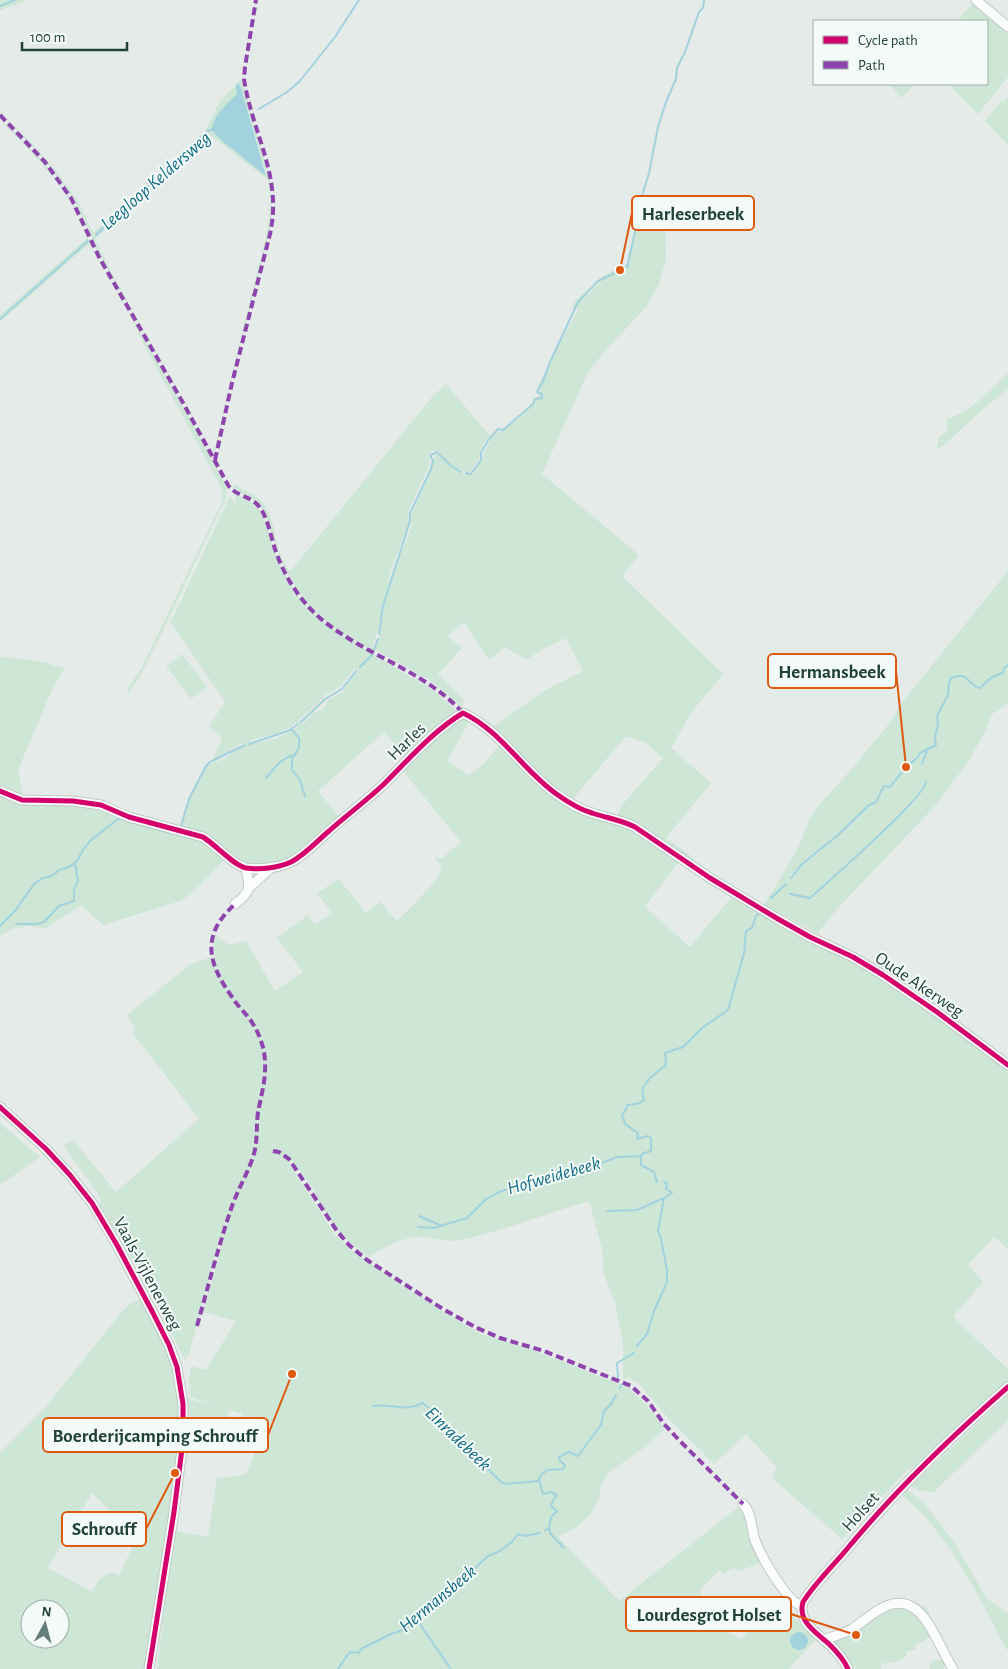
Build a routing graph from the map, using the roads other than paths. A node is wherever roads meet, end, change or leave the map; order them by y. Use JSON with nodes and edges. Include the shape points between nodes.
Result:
{"nodes":[{"id":1,"x":976,"y":0,"type":"edge"},
{"id":2,"x":1008,"y":27,"type":"edge"},
{"id":3,"x":0,"y":791,"type":"edge"},
{"id":4,"x":272,"y":867,"type":"junction"},
{"id":5,"x":246,"y":868,"type":"junction"},
{"id":6,"x":250,"y":887,"type":"junction"},
{"id":7,"x":236,"y":904,"type":"dead end"},
{"id":8,"x":810,"y":937,"type":"joint"},
{"id":9,"x":1008,"y":1065,"type":"edge"},
{"id":10,"x":0,"y":1108,"type":"edge"},
{"id":11,"x":1008,"y":1387,"type":"edge"},
{"id":12,"x":743,"y":1504,"type":"dead end"},
{"id":13,"x":802,"y":1606,"type":"junction"},
{"id":14,"x":823,"y":1640,"type":"junction"},
{"id":15,"x":149,"y":1669,"type":"edge"},
{"id":16,"x":848,"y":1669,"type":"edge"},
{"id":17,"x":953,"y":1669,"type":"edge"}],
"edges":[{"from":1,"to":2,"type":"street"},
{"from":3,"to":5,"type":"street","via":[[22,800],[73,801],[107,807],[129,817],[203,838]]},
{"from":4,"to":5,"type":"street","name":"Harles"},
{"from":4,"to":6,"type":"street","name":"Harles"},
{"from":4,"to":8,"type":"street","name":"Harles","via":[[304,853],[432,736],[463,713],[481,723],[542,783],[567,801],[588,812],[635,827],[710,878]]},
{"from":5,"to":6,"type":"street"},
{"from":6,"to":7,"type":"street","name":"Harles","via":[[247,895]]},
{"from":8,"to":9,"type":"street","name":"Oude Akerweg","via":[[883,975]]},
{"from":10,"to":15,"type":"street","name":"Vaals-Vijlenerweg","via":[[46,1149],[92,1203],[140,1287],[177,1367],[183,1404],[183,1441]]},
{"from":11,"to":13,"type":"street","name":"Holset","via":[[885,1506],[808,1594]]},
{"from":12,"to":13,"type":"street","via":[[768,1567],[792,1599]]},
{"from":13,"to":14,"type":"street","via":[[807,1624]]},
{"from":14,"to":16,"type":"street","via":[[842,1658]]},
{"from":14,"to":17,"type":"street","via":[[852,1629],[884,1606],[908,1606],[924,1618]]}]}
